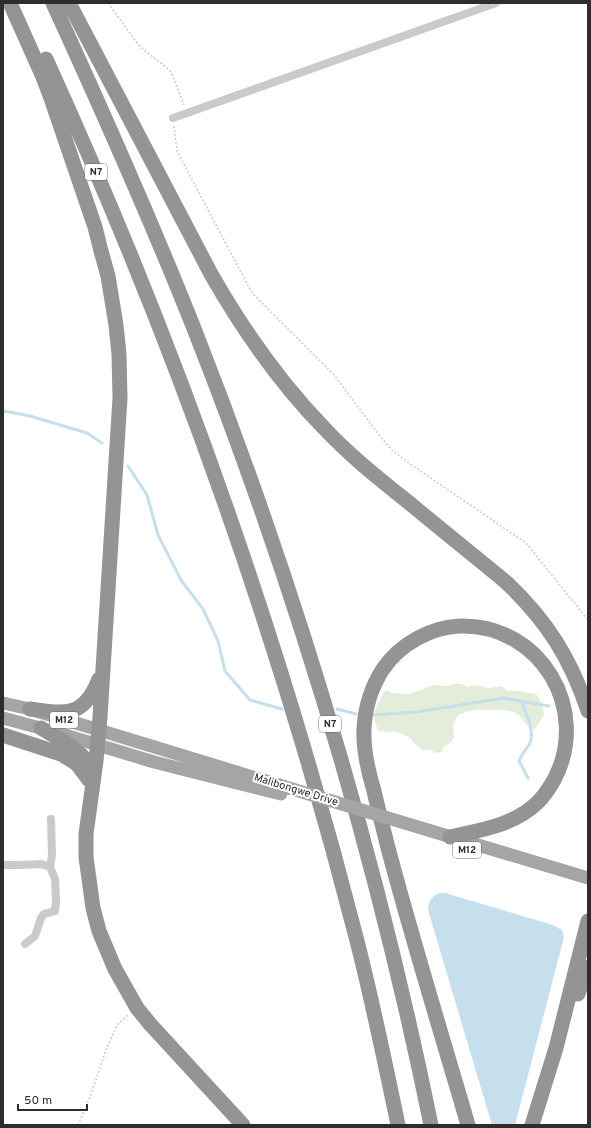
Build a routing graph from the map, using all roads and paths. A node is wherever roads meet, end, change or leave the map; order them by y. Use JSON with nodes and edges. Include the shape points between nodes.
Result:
{"nodes":[{"id":1,"x":10,"y":3,"type":"edge"},
{"id":2,"x":20,"y":3,"type":"edge"},
{"id":3,"x":53,"y":3,"type":"edge"},
{"id":4,"x":69,"y":3,"type":"edge"},
{"id":5,"x":108,"y":3,"type":"edge"},
{"id":6,"x":496,"y":3,"type":"edge"},
{"id":7,"x":187,"y":113,"type":"junction"},
{"id":8,"x":173,"y":118,"type":"joint"},
{"id":9,"x":588,"y":620,"type":"edge"},
{"id":10,"x":103,"y":667,"type":"junction"},
{"id":11,"x":3,"y":703,"type":"edge"},
{"id":12,"x":30,"y":709,"type":"junction"},
{"id":13,"x":588,"y":711,"type":"edge"},
{"id":14,"x":3,"y":718,"type":"edge"},
{"id":15,"x":41,"y":728,"type":"junction"},
{"id":16,"x":3,"y":735,"type":"edge"},
{"id":17,"x":98,"y":737,"type":"junction"},
{"id":18,"x":89,"y":780,"type":"junction"},
{"id":19,"x":89,"y":804,"type":"junction"},
{"id":20,"x":51,"y":819,"type":"dead end"},
{"id":21,"x":390,"y":823,"type":"junction"},
{"id":22,"x":450,"y":837,"type":"junction"},
{"id":23,"x":3,"y":865,"type":"edge"},
{"id":24,"x":50,"y":867,"type":"junction"},
{"id":25,"x":588,"y":878,"type":"edge"},
{"id":26,"x":588,"y":887,"type":"edge"},
{"id":27,"x":588,"y":921,"type":"edge"},
{"id":28,"x":25,"y":944,"type":"dead end"},
{"id":29,"x":588,"y":967,"type":"edge"},
{"id":30,"x":136,"y":1008,"type":"junction"},
{"id":31,"x":556,"y":1048,"type":"junction"},
{"id":32,"x":78,"y":1125,"type":"edge"},
{"id":33,"x":242,"y":1125,"type":"edge"},
{"id":34,"x":398,"y":1125,"type":"edge"},
{"id":35,"x":431,"y":1125,"type":"edge"},
{"id":36,"x":468,"y":1125,"type":"edge"},
{"id":37,"x":532,"y":1125,"type":"edge"}],
"edges":[{"from":1,"to":10,"type":"highway","via":[[59,120],[95,227],[112,300],[119,354],[120,398]]},
{"from":2,"to":34,"type":"highway","number":"N7","via":[[103,187],[167,344],[237,536],[326,822],[365,972]]},
{"from":3,"to":35,"type":"highway","number":"N7","via":[[126,165],[195,332],[296,613],[377,892]]},
{"from":4,"to":13,"type":"highway","via":[[211,274],[261,354],[294,396],[344,449],[523,598],[539,616],[570,664]]},
{"from":5,"to":7,"type":"path","via":[[136,43],[171,72]]},
{"from":6,"to":7,"type":"street"},
{"from":7,"to":8,"type":"street"},
{"from":8,"to":9,"type":"path","via":[[177,151],[252,293],[334,375],[392,450],[526,543]]},
{"from":10,"to":12,"type":"highway","via":[[94,692],[75,710],[60,713]]},
{"from":10,"to":17,"type":"highway"},
{"from":11,"to":12,"type":"main road","name":"Malibongwe Drive","number":"M12"},
{"from":12,"to":17,"type":"main road","name":"Malibongwe Drive","number":"M12"},
{"from":14,"to":15,"type":"main road","name":"Malibongwe Drive","number":"M12"},
{"from":15,"to":17,"type":"main road","name":"Malibongwe Drive","number":"M12"},
{"from":15,"to":18,"type":"highway","via":[[68,744],[85,759],[88,764]]},
{"from":16,"to":18,"type":"highway","via":[[61,754],[77,764]]},
{"from":17,"to":19,"type":"highway"},
{"from":17,"to":21,"type":"main road","name":"Malibongwe Drive","number":"M12","bridge":true},
{"from":18,"to":19,"type":"highway"},
{"from":19,"to":30,"type":"highway","via":[[86,857],[98,931]]},
{"from":20,"to":24,"type":"street"},
{"from":21,"to":22,"type":"main road","name":"Malibongwe Drive","number":"M12"},
{"from":21,"to":26,"type":"main road","name":"Malibongwe Drive","number":"M12"},
{"from":22,"to":25,"type":"main road","name":"Malibongwe Drive","number":"M12"},
{"from":22,"to":36,"type":"highway","via":[[505,823],[526,812],[550,787],[565,753],[567,729],[563,699],[550,672],[534,653],[521,643],[488,628],[450,626],[420,636],[398,652],[384,668],[373,689],[364,732],[366,761],[394,868]]},
{"from":23,"to":24,"type":"street","via":[[41,864]]},
{"from":24,"to":28,"type":"street","via":[[55,879],[55,911],[44,914],[35,936]]},
{"from":27,"to":31,"type":"highway"},
{"from":29,"to":31,"type":"highway"},
{"from":30,"to":32,"type":"path","via":[[117,1025]]},
{"from":30,"to":33,"type":"highway"},
{"from":31,"to":37,"type":"highway"}]}
